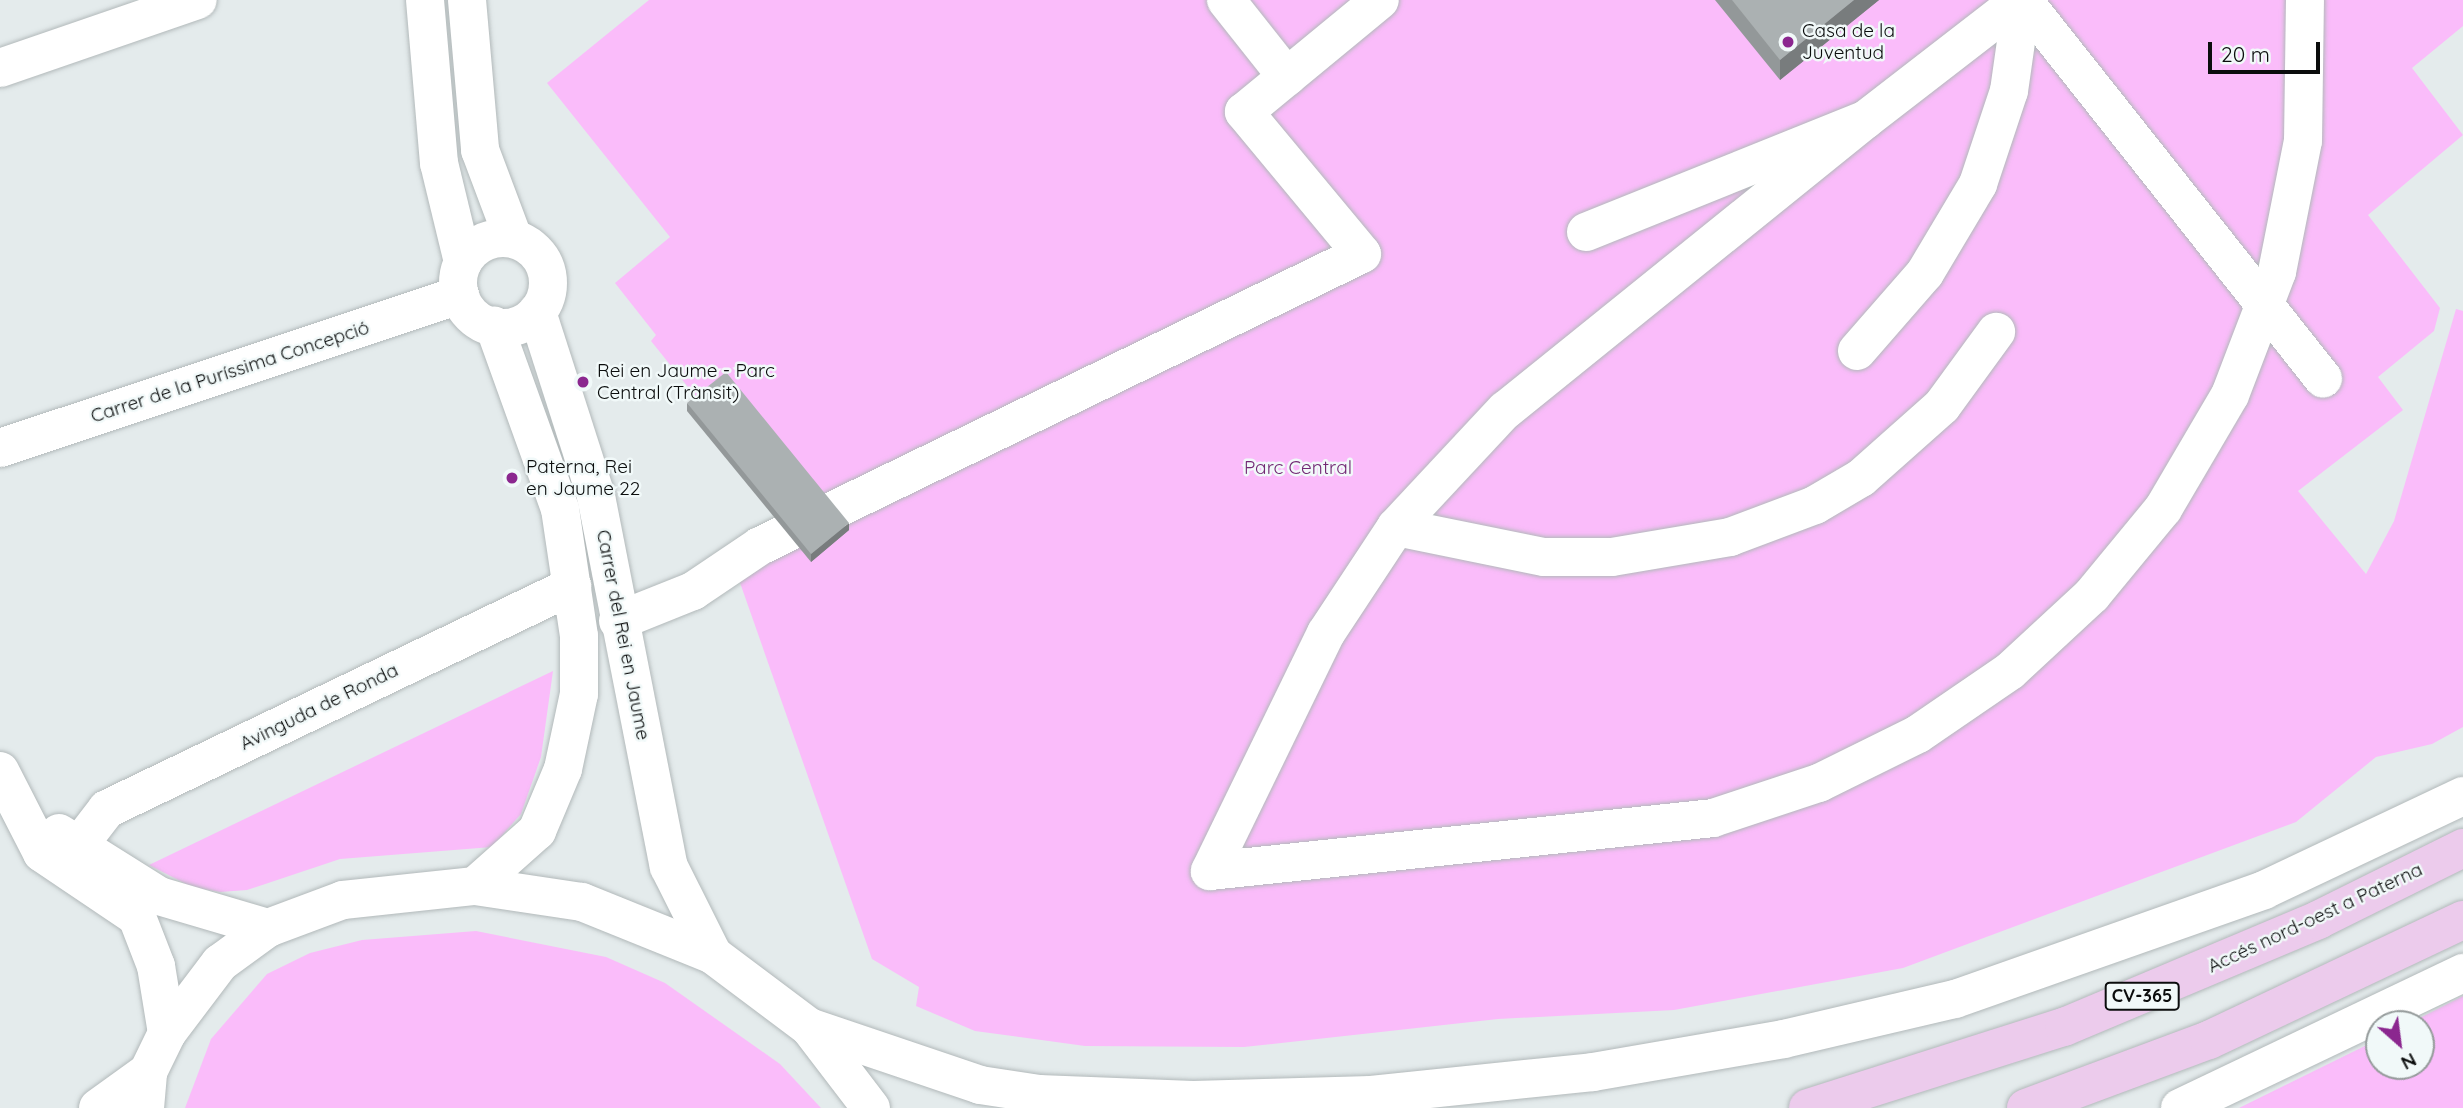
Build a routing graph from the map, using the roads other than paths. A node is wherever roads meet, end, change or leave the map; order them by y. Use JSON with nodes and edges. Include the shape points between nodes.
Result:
{"nodes":[{"id":1,"x":198,"y":0,"type":"edge"},
{"id":2,"x":425,"y":0,"type":"edge"},
{"id":3,"x":467,"y":0,"type":"edge"},
{"id":4,"x":1226,"y":0,"type":"edge"},
{"id":5,"x":1380,"y":0,"type":"edge"},
{"id":6,"x":2021,"y":0,"type":"edge"},
{"id":7,"x":2305,"y":0,"type":"edge"},
{"id":8,"x":0,"y":68,"type":"edge"},
{"id":9,"x":1287,"y":76,"type":"junction"},
{"id":10,"x":1865,"y":120,"type":"junction"},
{"id":11,"x":1586,"y":232,"type":"dead end"},
{"id":12,"x":513,"y":238,"type":"junction"},
{"id":13,"x":462,"y":279,"type":"junction"},
{"id":14,"x":2265,"y":305,"type":"junction"},
{"id":15,"x":537,"y":312,"type":"junction"},
{"id":16,"x":494,"y":326,"type":"junction"},
{"id":17,"x":1996,"y":332,"type":"dead end"},
{"id":18,"x":1857,"y":351,"type":"dead end"},
{"id":19,"x":2323,"y":378,"type":"dead end"},
{"id":20,"x":0,"y":448,"type":"edge"},
{"id":21,"x":1396,"y":527,"type":"junction"},
{"id":22,"x":572,"y":586,"type":"junction"},
{"id":23,"x":618,"y":621,"type":"junction"},
{"id":24,"x":0,"y":771,"type":"edge"},
{"id":25,"x":2463,"y":796,"type":"edge"},
{"id":26,"x":16,"y":809,"type":"junction"},
{"id":27,"x":80,"y":844,"type":"junction"},
{"id":28,"x":2463,"y":848,"type":"edge"},
{"id":29,"x":475,"y":886,"type":"junction"},
{"id":30,"x":2463,"y":920,"type":"edge"},
{"id":31,"x":268,"y":928,"type":"junction"},
{"id":32,"x":713,"y":955,"type":"junction"},
{"id":33,"x":2463,"y":973,"type":"edge"},
{"id":34,"x":808,"y":1027,"type":"junction"},
{"id":35,"x":167,"y":1033,"type":"junction"},
{"id":36,"x":147,"y":1090,"type":"edge"},
{"id":37,"x":99,"y":1108,"type":"edge"},
{"id":38,"x":871,"y":1108,"type":"edge"},
{"id":39,"x":1808,"y":1108,"type":"edge"},
{"id":40,"x":2026,"y":1108,"type":"edge"},
{"id":41,"x":2180,"y":1108,"type":"edge"}],
"edges":[{"from":1,"to":8,"type":"street"},
{"from":2,"to":13,"type":"street","via":[[439,163]]},
{"from":3,"to":12,"type":"street","via":[[480,149]]},
{"from":4,"to":9,"type":"street"},
{"from":5,"to":9,"type":"street"},
{"from":6,"to":10,"type":"street"},
{"from":6,"to":14,"type":"street"},
{"from":6,"to":18,"type":"street","via":[[2009,91],[1978,184],[1925,273]]},
{"from":7,"to":14,"type":"street","via":[[2303,141]]},
{"from":9,"to":23,"type":"street","via":[[1244,112],[1362,254],[760,547],[693,591]]},
{"from":10,"to":11,"type":"street"},
{"from":10,"to":21,"type":"street","via":[[1505,410]]},
{"from":12,"to":13,"type":"street","via":[[485,242]]},
{"from":12,"to":15,"type":"street","via":[[528,245],[546,269],[545,299]]},
{"from":13,"to":16,"type":"street","via":[[473,316]]},
{"from":13,"to":20,"type":"street","name":"Carrer de la Puríssima Concepció"},
{"from":14,"to":19,"type":"street"},
{"from":14,"to":21,"type":"street","via":[[2230,395],[2163,509],[2092,596],[2010,671],[1918,734],[1819,783],[1713,818],[1210,871],[1326,633]]},
{"from":15,"to":16,"type":"street","via":[[517,325]]},
{"from":15,"to":23,"type":"street","name":"Carrer del Rei en Jaume","via":[[596,496]]},
{"from":16,"to":22,"type":"street","name":"Carrer del Rei en Jaume","via":[[560,509]]},
{"from":17,"to":21,"type":"street","via":[[1942,406],[1861,478],[1815,505],[1730,537],[1612,557],[1544,556]]},
{"from":22,"to":27,"type":"street","name":"Avinguda de Ronda","via":[[107,809]]},
{"from":22,"to":29,"type":"street","name":"Carrer del Rei en Jaume","via":[[579,694],[564,769],[537,831]]},
{"from":23,"to":32,"type":"street","name":"Carrer del Rei en Jaume","via":[[669,867]]},
{"from":24,"to":26,"type":"street"},
{"from":25,"to":34,"type":"street","via":[[2264,890],[1955,999],[1784,1039],[1593,1072],[1371,1095],[1193,1100],[1039,1094],[980,1085]]},
{"from":26,"to":27,"type":"street"},
{"from":26,"to":35,"type":"street","via":[[42,853],[137,917],[156,966]]},
{"from":27,"to":31,"type":"street","via":[[159,896]]},
{"from":28,"to":39,"type":"main road","name":"Accés nord-oest a Paterna","number":"CV-365","via":[[2306,925],[2088,1017]]},
{"from":29,"to":31,"type":"street","via":[[343,900]]},
{"from":29,"to":32,"type":"street","via":[[582,902]]},
{"from":30,"to":40,"type":"main road","via":[[2208,1040]]},
{"from":31,"to":35,"type":"street","via":[[220,963]]},
{"from":32,"to":34,"type":"street"},
{"from":33,"to":41,"type":"street"},
{"from":34,"to":38,"type":"street"},
{"from":35,"to":36,"type":"street"},
{"from":36,"to":37,"type":"street"}]}
